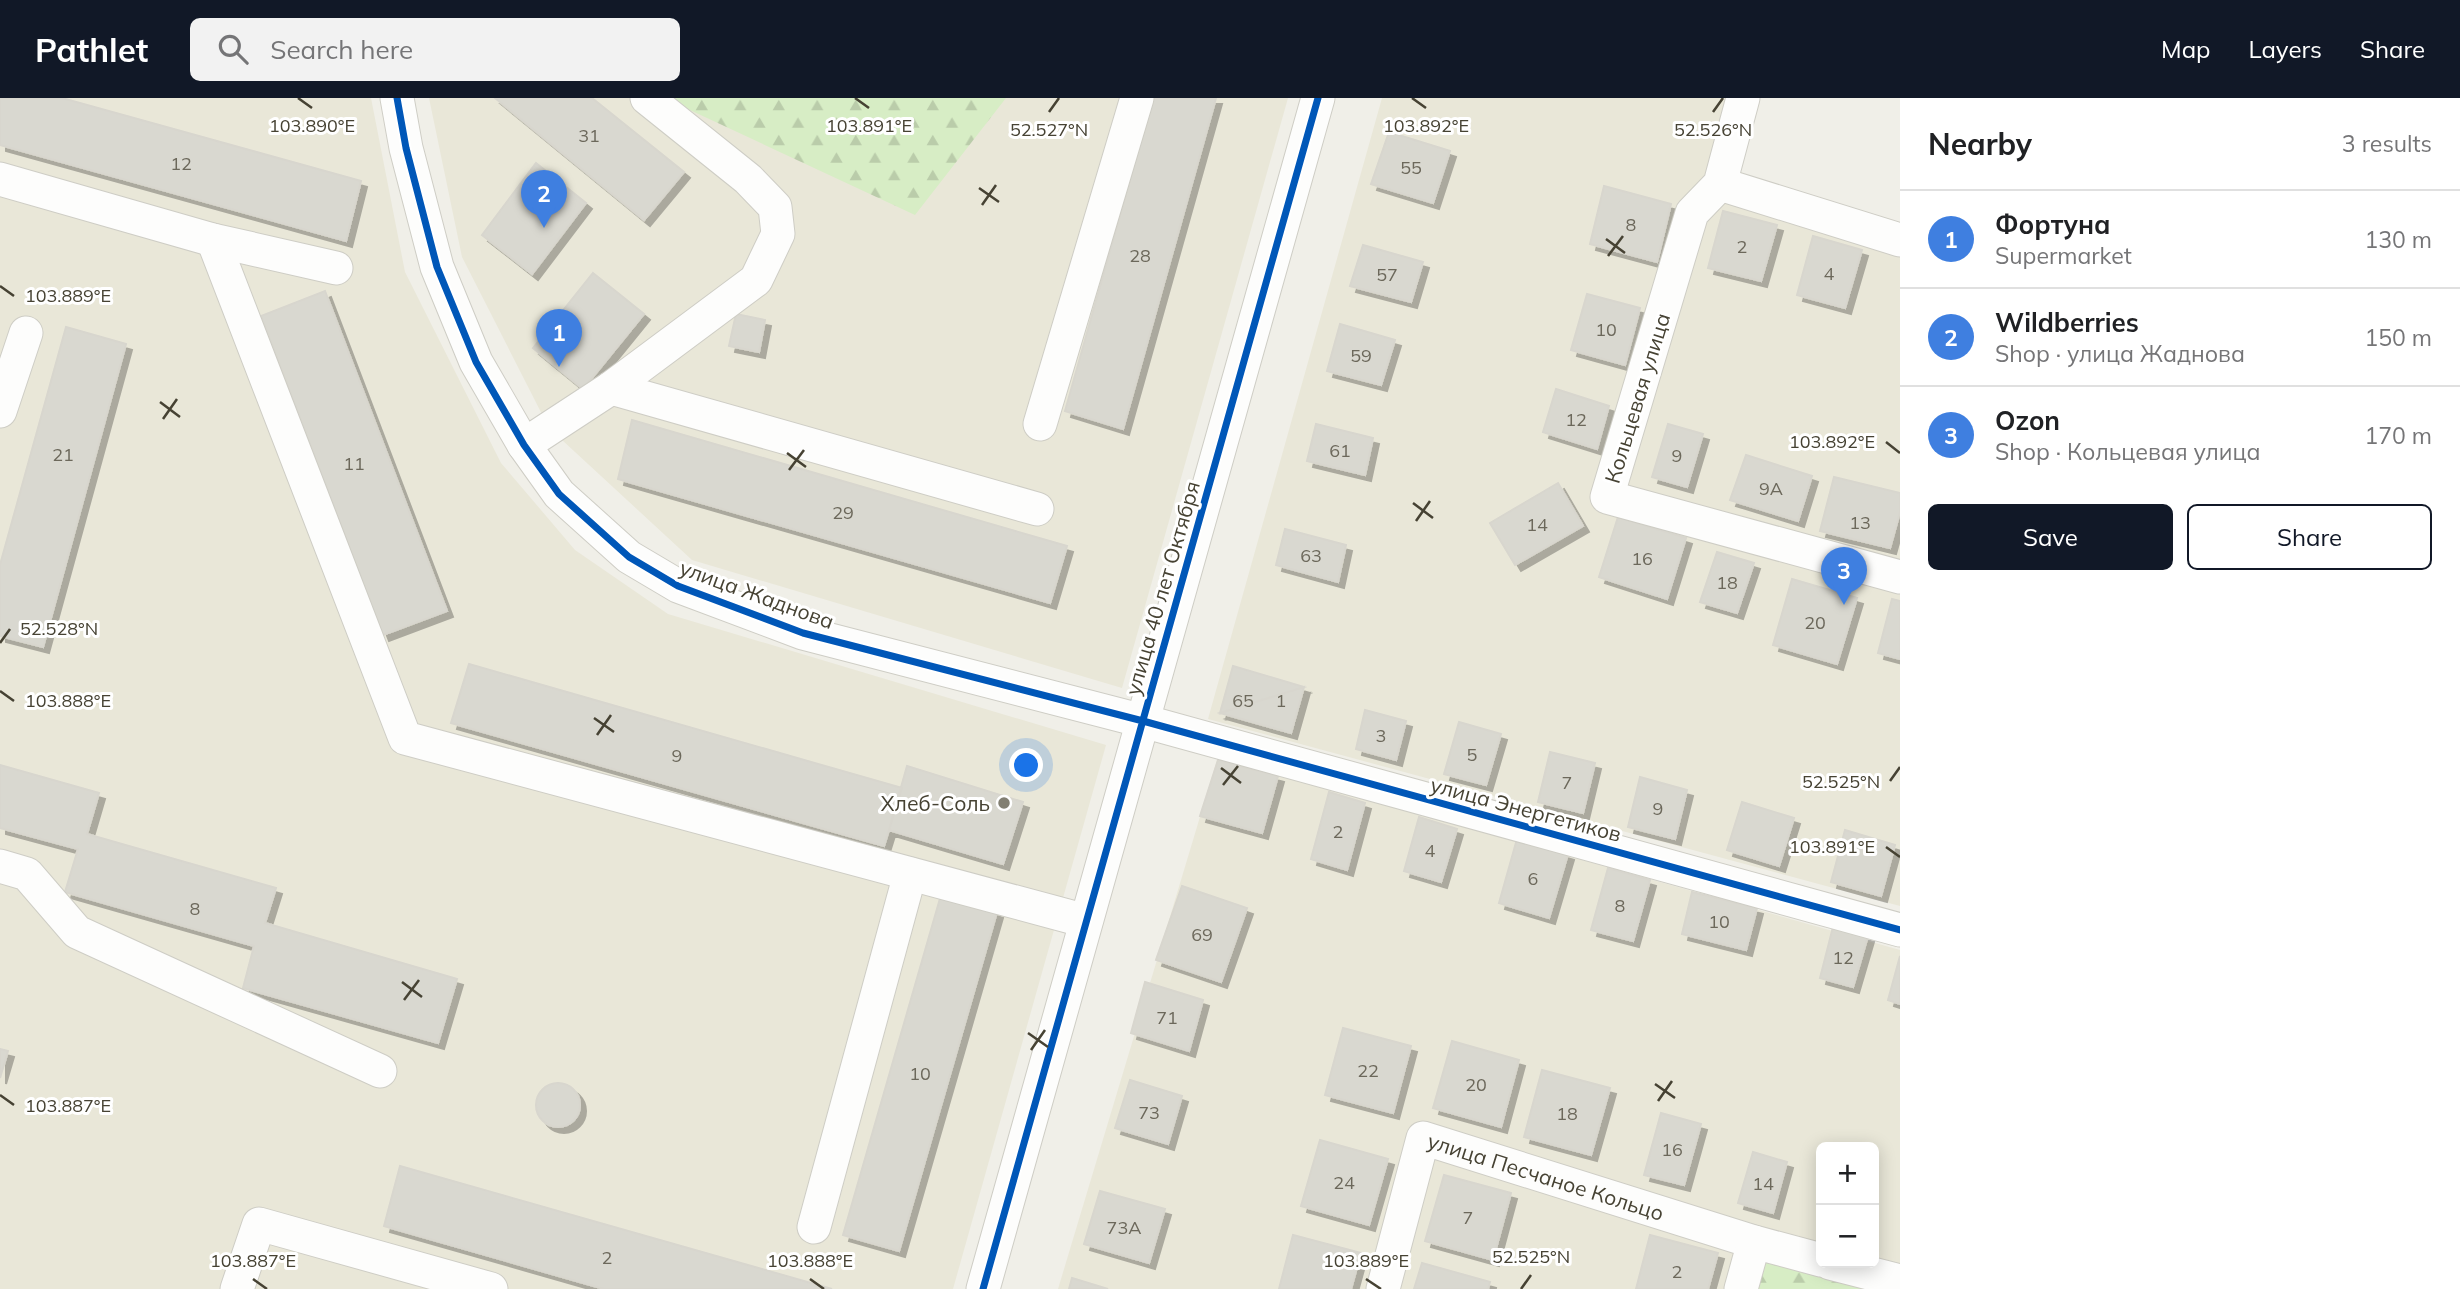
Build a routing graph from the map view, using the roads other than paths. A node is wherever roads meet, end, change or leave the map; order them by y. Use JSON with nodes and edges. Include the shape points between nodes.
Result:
{"nodes":[{"id":1,"x":397,"y":98,"type":"edge"},
{"id":2,"x":647,"y":98,"type":"edge"},
{"id":3,"x":1137,"y":98,"type":"edge"},
{"id":4,"x":1318,"y":98,"type":"edge"},
{"id":5,"x":1743,"y":98,"type":"edge"},
{"id":6,"x":0,"y":179,"type":"edge"},
{"id":7,"x":1720,"y":184,"type":"junction"},
{"id":8,"x":213,"y":240,"type":"junction"},
{"id":9,"x":1900,"y":240,"type":"edge"},
{"id":10,"x":336,"y":268,"type":"dead end"},
{"id":11,"x":26,"y":333,"type":"dead end"},
{"id":12,"x":611,"y":388,"type":"junction"},
{"id":13,"x":0,"y":411,"type":"edge"},
{"id":14,"x":1040,"y":424,"type":"dead end"},
{"id":15,"x":524,"y":445,"type":"junction"},
{"id":16,"x":1037,"y":509,"type":"dead end"},
{"id":17,"x":1900,"y":577,"type":"edge"},
{"id":18,"x":1143,"y":721,"type":"junction"},
{"id":19,"x":0,"y":866,"type":"edge"},
{"id":20,"x":910,"y":874,"type":"junction"},
{"id":21,"x":1086,"y":921,"type":"junction"},
{"id":22,"x":1900,"y":930,"type":"edge"},
{"id":23,"x":380,"y":1072,"type":"dead end"},
{"id":24,"x":814,"y":1227,"type":"dead end"},
{"id":25,"x":1754,"y":1242,"type":"junction"},
{"id":26,"x":1816,"y":1259,"type":"edge"},
{"id":27,"x":1849,"y":1268,"type":"edge"},
{"id":28,"x":1900,"y":1281,"type":"edge"},
{"id":29,"x":237,"y":1289,"type":"edge"},
{"id":30,"x":491,"y":1289,"type":"edge"},
{"id":31,"x":983,"y":1289,"type":"edge"},
{"id":32,"x":1383,"y":1289,"type":"edge"},
{"id":33,"x":1741,"y":1289,"type":"edge"}],
"edges":[{"from":1,"to":15,"type":"street","name":"улица Жаднова","via":[[437,267],[476,362]]},
{"from":2,"to":12,"type":"street","via":[[748,178],[775,207],[778,234],[756,279]]},
{"from":3,"to":14,"type":"street"},
{"from":4,"to":18,"type":"street","name":"улица 40 лет Октября"},
{"from":5,"to":7,"type":"street","name":"Кольцевая улица"},
{"from":6,"to":8,"type":"street"},
{"from":7,"to":9,"type":"street"},
{"from":7,"to":17,"type":"street","name":"Кольцевая улица","via":[[1692,213],[1607,497]]},
{"from":8,"to":10,"type":"street"},
{"from":8,"to":20,"type":"street","via":[[405,738]]},
{"from":11,"to":13,"type":"street"},
{"from":12,"to":15,"type":"street"},
{"from":12,"to":16,"type":"street"},
{"from":15,"to":18,"type":"street","name":"улица Жаднова","via":[[559,494],[591,526],[629,558],[678,586],[803,633]]},
{"from":18,"to":21,"type":"street","name":"улица 40 лет Октября"},
{"from":18,"to":22,"type":"street","name":"улица Энергетиков"},
{"from":19,"to":23,"type":"street","via":[[27,874],[77,932]]},
{"from":20,"to":21,"type":"street"},
{"from":20,"to":24,"type":"street"},
{"from":21,"to":31,"type":"street","name":"улица 40 лет Октября"},
{"from":25,"to":26,"type":"street","name":"улица Песчаное Кольцо"},
{"from":25,"to":32,"type":"street","name":"улица Песчаное Кольцо","via":[[1423,1138]]},
{"from":25,"to":33,"type":"street"},
{"from":27,"to":28,"type":"street"},
{"from":29,"to":30,"type":"street","via":[[259,1224]]}]}
